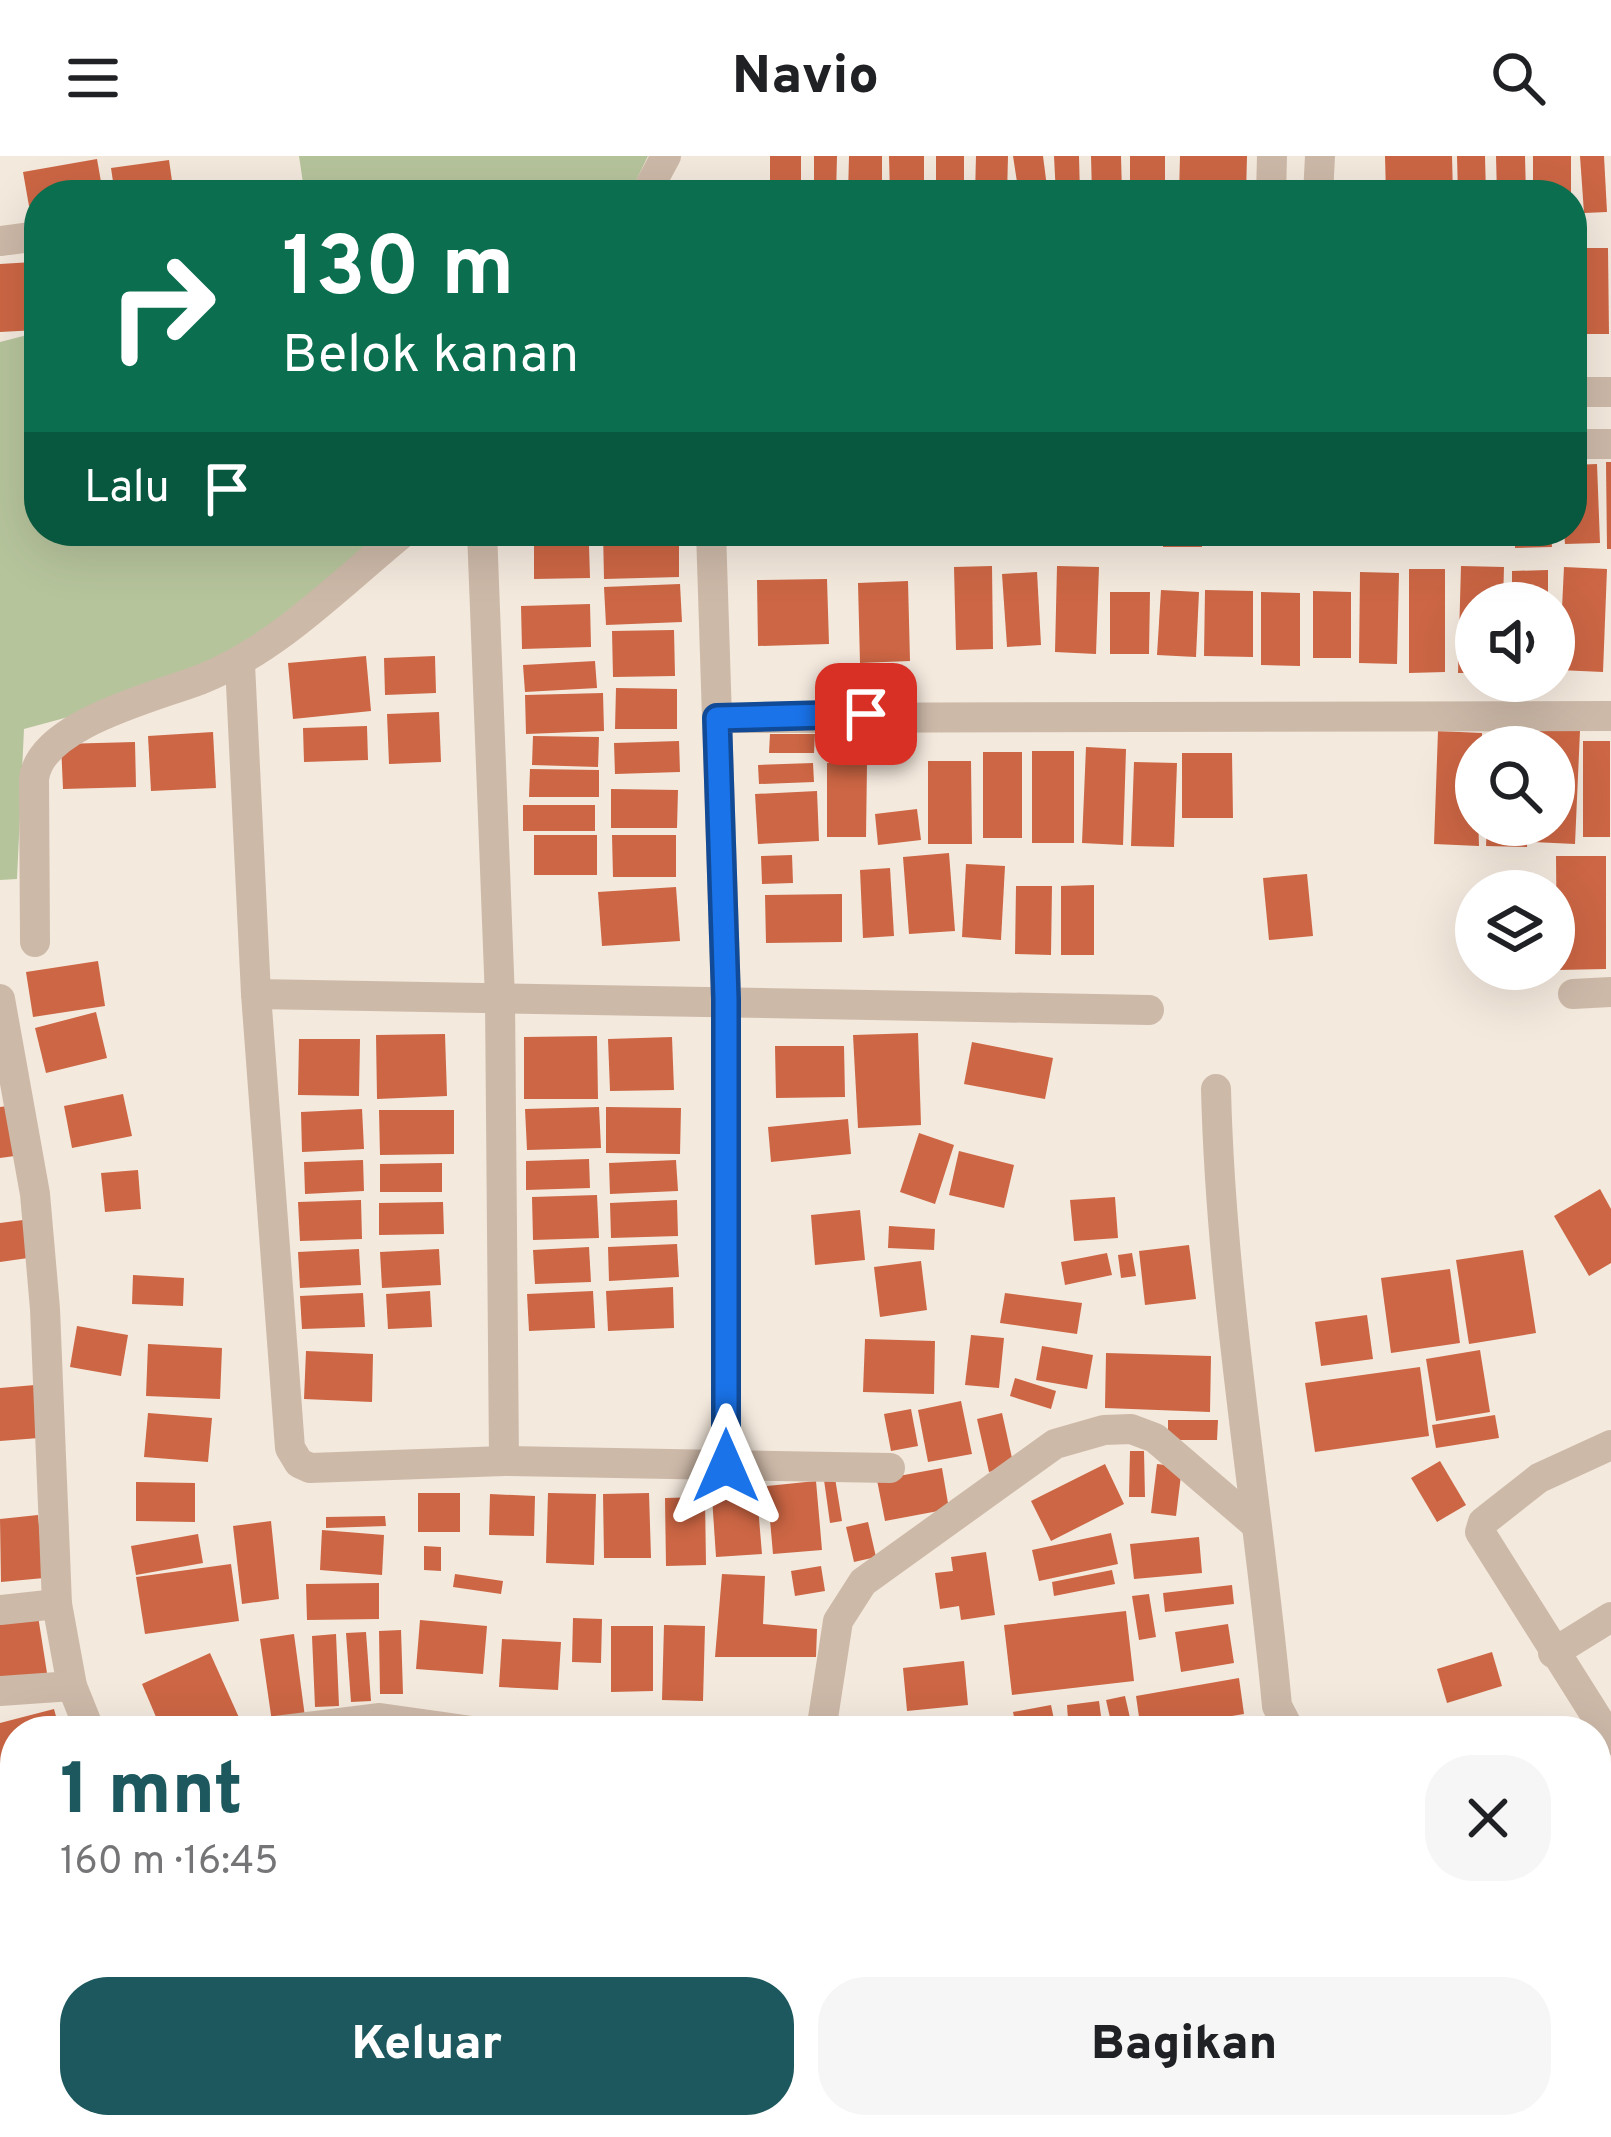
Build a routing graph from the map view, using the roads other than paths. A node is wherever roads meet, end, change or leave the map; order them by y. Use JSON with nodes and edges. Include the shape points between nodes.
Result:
{"nodes":[{"id":1,"x":386,"y":546,"type":"edge"},
{"id":2,"x":483,"y":546,"type":"edge"},
{"id":3,"x":711,"y":546,"type":"edge"},
{"id":4,"x":240,"y":664,"type":"junction"},
{"id":5,"x":1611,"y":716,"type":"edge"},
{"id":6,"x":717,"y":718,"type":"junction"},
{"id":7,"x":35,"y":941,"type":"dead end"},
{"id":8,"x":1611,"y":992,"type":"edge"},
{"id":9,"x":256,"y":994,"type":"junction"},
{"id":10,"x":1573,"y":994,"type":"dead end"},
{"id":11,"x":0,"y":999,"type":"edge"},
{"id":12,"x":500,"y":999,"type":"junction"},
{"id":13,"x":726,"y":999,"type":"junction"},
{"id":14,"x":1149,"y":1010,"type":"dead end"},
{"id":15,"x":1216,"y":1089,"type":"dead end"},
{"id":16,"x":1611,"y":1445,"type":"edge"},
{"id":17,"x":504,"y":1461,"type":"junction"},
{"id":18,"x":726,"y":1466,"type":"junction"},
{"id":19,"x":890,"y":1468,"type":"dead end"},
{"id":20,"x":1254,"y":1523,"type":"junction"},
{"id":21,"x":57,"y":1604,"type":"junction"},
{"id":22,"x":0,"y":1610,"type":"edge"},
{"id":23,"x":1611,"y":1617,"type":"edge"},
{"id":24,"x":1553,"y":1653,"type":"junction"},
{"id":25,"x":72,"y":1686,"type":"junction"},
{"id":26,"x":0,"y":1691,"type":"edge"},
{"id":27,"x":84,"y":1716,"type":"edge"},
{"id":28,"x":823,"y":1716,"type":"edge"},
{"id":29,"x":1282,"y":1716,"type":"edge"},
{"id":30,"x":1595,"y":1716,"type":"edge"}],
"edges":[{"from":1,"to":4,"type":"street"},
{"from":2,"to":12,"type":"street"},
{"from":3,"to":6,"type":"street"},
{"from":4,"to":7,"type":"street","via":[[81,725],[38,757]]},
{"from":4,"to":9,"type":"street"},
{"from":5,"to":6,"type":"street"},
{"from":6,"to":13,"type":"street"},
{"from":8,"to":10,"type":"street"},
{"from":9,"to":12,"type":"street"},
{"from":9,"to":17,"type":"street","via":[[293,1456],[310,1468]]},
{"from":11,"to":21,"type":"street","via":[[35,1194]]},
{"from":12,"to":13,"type":"street"},
{"from":12,"to":17,"type":"street"},
{"from":13,"to":14,"type":"street"},
{"from":13,"to":18,"type":"street"},
{"from":15,"to":20,"type":"street","via":[[1220,1216]]},
{"from":16,"to":24,"type":"street","via":[[1539,1478],[1480,1527]]},
{"from":17,"to":18,"type":"street"},
{"from":18,"to":19,"type":"street"},
{"from":20,"to":28,"type":"street","via":[[1155,1438],[1103,1430],[1055,1444],[862,1582],[838,1621]]},
{"from":20,"to":29,"type":"street"},
{"from":21,"to":22,"type":"street"},
{"from":21,"to":25,"type":"street"},
{"from":23,"to":24,"type":"street"},
{"from":24,"to":30,"type":"street"},
{"from":25,"to":26,"type":"street"},
{"from":25,"to":27,"type":"street"}]}
